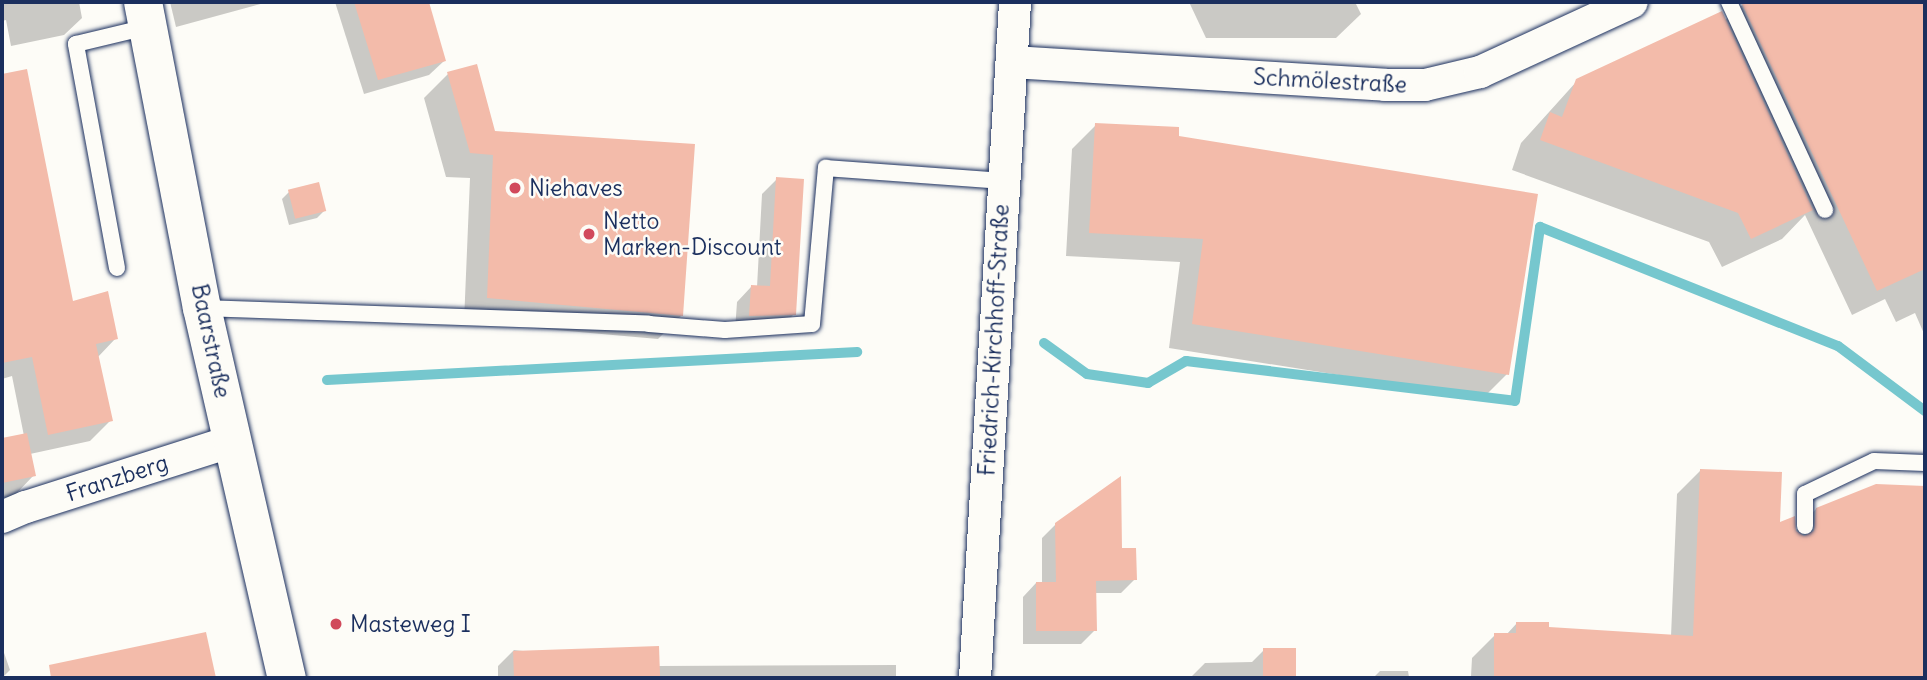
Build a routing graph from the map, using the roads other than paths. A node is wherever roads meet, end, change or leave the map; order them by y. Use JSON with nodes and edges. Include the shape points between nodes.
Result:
{"nodes":[{"id":1,"x":1015,"y":2,"type":"edge"},
{"id":2,"x":1632,"y":2,"type":"edge"},
{"id":3,"x":1730,"y":2,"type":"edge"},
{"id":4,"x":145,"y":14,"type":"edge"},
{"id":5,"x":1012,"y":62,"type":"junction"},
{"id":6,"x":1003,"y":181,"type":"junction"},
{"id":7,"x":1825,"y":210,"type":"dead end"},
{"id":8,"x":117,"y":268,"type":"dead end"},
{"id":9,"x":202,"y":308,"type":"junction"},
{"id":10,"x":233,"y":441,"type":"junction"},
{"id":11,"x":1925,"y":463,"type":"edge"},
{"id":12,"x":2,"y":517,"type":"edge"},
{"id":13,"x":1805,"y":526,"type":"dead end"},
{"id":14,"x":287,"y":678,"type":"edge"},
{"id":15,"x":975,"y":678,"type":"edge"}],
"edges":[{"from":1,"to":5,"type":"street","name":"Friedrich-Kirchhoff-Straße"},
{"from":2,"to":5,"type":"street","name":"Schmölestraße","via":[[1480,72],[1425,85]]},
{"from":3,"to":7,"type":"lane"},
{"from":4,"to":8,"type":"lane","via":[[76,44]]},
{"from":4,"to":9,"type":"main road","name":"Baarstraße"},
{"from":5,"to":6,"type":"street","name":"Friedrich-Kirchhoff-Straße"},
{"from":6,"to":9,"type":"lane","via":[[826,169],[812,324],[726,330]]},
{"from":6,"to":15,"type":"street","name":"Friedrich-Kirchhoff-Straße"},
{"from":9,"to":10,"type":"main road","name":"Baarstraße"},
{"from":10,"to":12,"type":"street","name":"Franzberg"},
{"from":10,"to":14,"type":"main road","name":"Baarstraße"},
{"from":11,"to":13,"type":"lane","via":[[1874,461],[1805,494]]}]}
